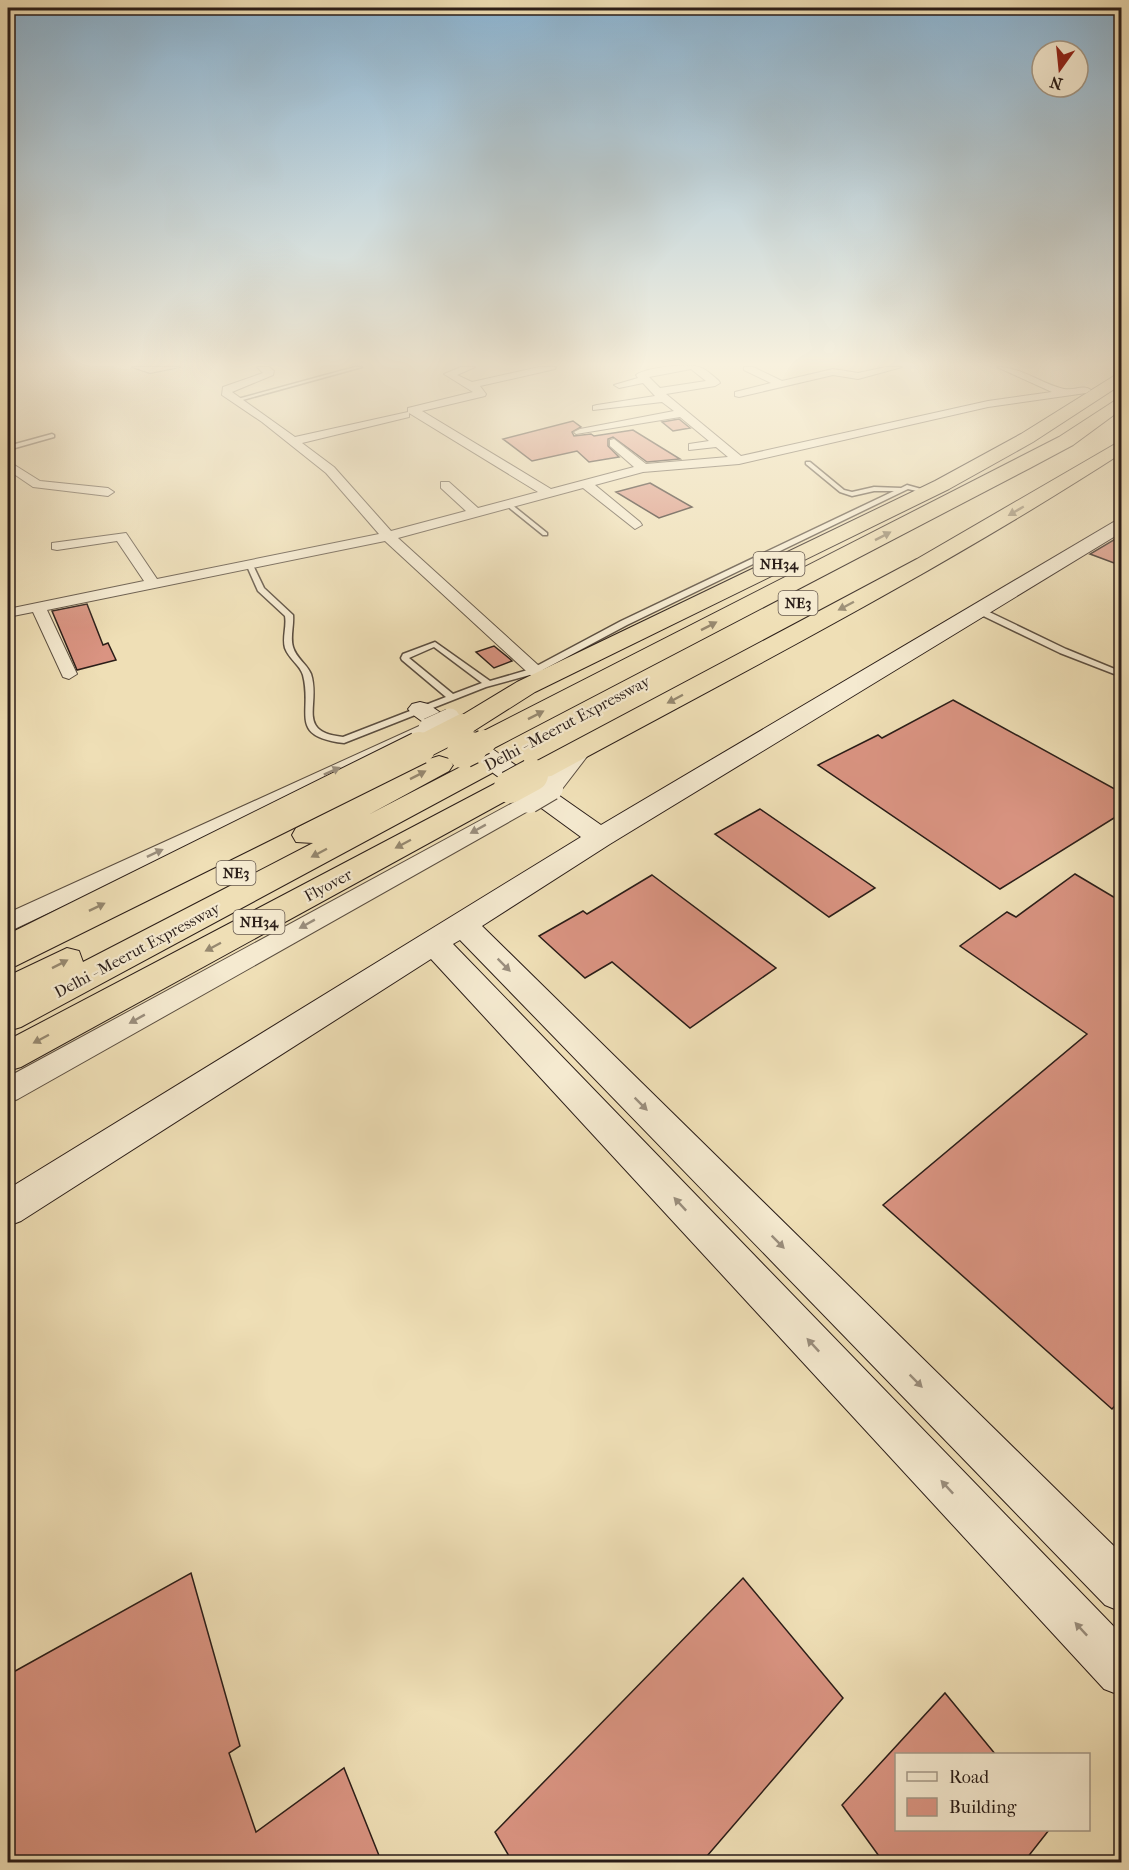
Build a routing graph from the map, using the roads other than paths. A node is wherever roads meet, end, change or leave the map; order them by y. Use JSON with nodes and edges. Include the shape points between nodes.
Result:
{"nodes":[{"id":1,"x":310,"y":454,"type":"edge"},
{"id":2,"x":484,"y":454,"type":"edge"},
{"id":3,"x":627,"y":454,"type":"edge"},
{"id":4,"x":732,"y":454,"type":"edge"},
{"id":5,"x":764,"y":454,"type":"edge"},
{"id":6,"x":997,"y":454,"type":"edge"},
{"id":7,"x":1041,"y":454,"type":"edge"},
{"id":8,"x":1072,"y":454,"type":"edge"},
{"id":9,"x":1108,"y":454,"type":"edge"},
{"id":10,"x":739,"y":460,"type":"junction"},
{"id":11,"x":808,"y":464,"type":"dead end"},
{"id":12,"x":8,"y":465,"type":"edge"},
{"id":13,"x":643,"y":468,"type":"junction"},
{"id":14,"x":585,"y":483,"type":"junction"},
{"id":15,"x":445,"y":485,"type":"dead end"},
{"id":16,"x":902,"y":489,"type":"junction"},
{"id":17,"x":108,"y":492,"type":"dead end"},
{"id":18,"x":929,"y":492,"type":"junction"},
{"id":19,"x":549,"y":494,"type":"junction"},
{"id":20,"x":509,"y":505,"type":"junction"},
{"id":21,"x":477,"y":514,"type":"junction"},
{"id":22,"x":1122,"y":523,"type":"edge"},
{"id":23,"x":635,"y":525,"type":"dead end"},
{"id":24,"x":545,"y":534,"type":"dead end"},
{"id":25,"x":388,"y":536,"type":"junction"},
{"id":26,"x":57,"y":546,"type":"dead end"},
{"id":27,"x":250,"y":564,"type":"junction"},
{"id":28,"x":153,"y":584,"type":"junction"},
{"id":29,"x":39,"y":608,"type":"junction"},
{"id":30,"x":980,"y":611,"type":"junction"},
{"id":31,"x":8,"y":613,"type":"edge"},
{"id":32,"x":69,"y":674,"type":"dead end"},
{"id":33,"x":539,"y":675,"type":"junction"},
{"id":34,"x":1122,"y":675,"type":"edge"},
{"id":35,"x":488,"y":683,"type":"junction"},
{"id":36,"x":451,"y":697,"type":"junction"},
{"id":37,"x":424,"y":718,"type":"junction"},
{"id":38,"x":476,"y":739,"type":"junction"},
{"id":39,"x":537,"y":788,"type":"junction"},
{"id":40,"x":600,"y":838,"type":"junction"},
{"id":41,"x":8,"y":923,"type":"edge"},
{"id":42,"x":448,"y":933,"type":"junction"},
{"id":43,"x":8,"y":952,"type":"edge"},
{"id":44,"x":8,"y":991,"type":"edge"},
{"id":45,"x":8,"y":1017,"type":"edge"},
{"id":46,"x":8,"y":1057,"type":"edge"},
{"id":47,"x":8,"y":1091,"type":"edge"},
{"id":48,"x":8,"y":1209,"type":"edge"},
{"id":49,"x":1122,"y":1588,"type":"edge"},
{"id":50,"x":1122,"y":1671,"type":"edge"}],
"edges":[{"from":1,"to":25,"type":"street","via":[[330,470]]},
{"from":2,"to":19,"type":"street"},
{"from":3,"to":13,"type":"street"},
{"from":4,"to":10,"type":"street"},
{"from":5,"to":10,"type":"street"},
{"from":6,"to":18,"type":"highway","number":"NH34"},
{"from":38,"to":7,"type":"highway","name":"Delhi - Meerut Expressway","number":"NE3","one_way":true},
{"from":8,"to":38,"type":"highway","name":"Delhi - Meerut Expressway","number":"NE3","via":[[993,501]]},
{"from":9,"to":39,"type":"highway","name":"Flyover","number":"NH34","one_way":true,"via":[[925,564],[585,746]]},
{"from":10,"to":13,"type":"street"},
{"from":11,"to":16,"type":"lane","via":[[842,491],[852,494]]},
{"from":12,"to":17,"type":"street","via":[[37,484]]},
{"from":13,"to":14,"type":"street"},
{"from":14,"to":19,"type":"street"},
{"from":14,"to":23,"type":"street"},
{"from":15,"to":21,"type":"street"},
{"from":16,"to":18,"type":"lane","via":[[911,486]]},
{"from":16,"to":33,"type":"lane","via":[[624,623]]},
{"from":18,"to":33,"type":"highway","number":"NH34"},
{"from":19,"to":20,"type":"street"},
{"from":20,"to":21,"type":"street"},
{"from":20,"to":24,"type":"lane"},
{"from":21,"to":25,"type":"street"},
{"from":22,"to":30,"type":"main road"},
{"from":25,"to":27,"type":"street"},
{"from":25,"to":33,"type":"street"},
{"from":26,"to":28,"type":"street","via":[[121,536]]},
{"from":27,"to":28,"type":"street"},
{"from":27,"to":37,"type":"lane","via":[[261,589],[289,615],[289,648],[306,672],[308,720],[319,736],[344,740]]},
{"from":28,"to":29,"type":"street"},
{"from":29,"to":31,"type":"street"},
{"from":29,"to":32,"type":"street"},
{"from":30,"to":34,"type":"lane"},
{"from":30,"to":40,"type":"main road"},
{"from":33,"to":35,"type":"lane"},
{"from":33,"to":38,"type":"highway","number":"NH34"},
{"from":35,"to":36,"type":"lane"},
{"from":35,"to":36,"type":"lane","via":[[435,644],[406,656]]},
{"from":36,"to":37,"type":"lane"},
{"from":37,"to":38,"type":"street","bridge":true},
{"from":37,"to":40,"type":"main road"},
{"from":41,"to":37,"type":"street","one_way":true},
{"from":43,"to":38,"type":"highway","number":"NH34","one_way":true,"bridge":true},
{"from":44,"to":38,"type":"highway","name":"Delhi - Meerut Expressway","number":"NE3","one_way":true,"via":[[194,896]]},
{"from":38,"to":45,"type":"highway","name":"Delhi - Meerut Expressway","number":"NE3","one_way":true},
{"from":39,"to":46,"type":"highway","name":"Flyover","number":"NH34","one_way":true,"bridge":true},
{"from":39,"to":47,"type":"street","one_way":true},
{"from":40,"to":42,"type":"main road"},
{"from":42,"to":48,"type":"main road"},
{"from":42,"to":49,"type":"main road","one_way":true},
{"from":50,"to":42,"type":"main road","one_way":true}]}
